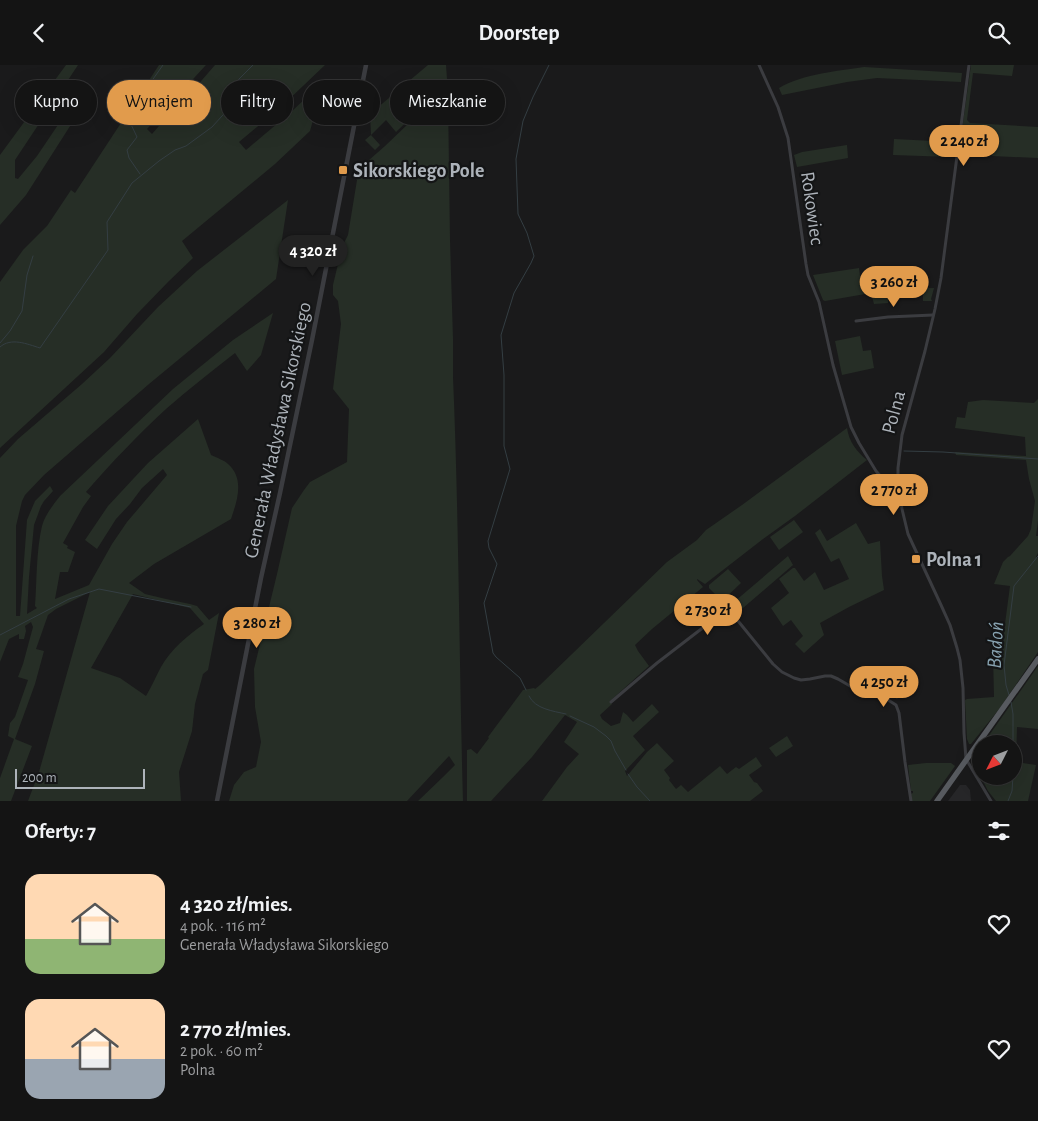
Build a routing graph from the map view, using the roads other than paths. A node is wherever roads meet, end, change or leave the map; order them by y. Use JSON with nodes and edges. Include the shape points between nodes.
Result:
{"nodes":[{"id":1,"x":366,"y":65,"type":"edge"},
{"id":2,"x":759,"y":65,"type":"edge"},
{"id":3,"x":969,"y":65,"type":"edge"},
{"id":4,"x":933,"y":315,"type":"junction"},
{"id":5,"x":856,"y":321,"type":"dead end"},
{"id":6,"x":898,"y":485,"type":"junction"},
{"id":7,"x":1038,"y":659,"type":"edge"},
{"id":8,"x":611,"y":702,"type":"dead end"},
{"id":9,"x":966,"y":759,"type":"junction"},
{"id":10,"x":985,"y":793,"type":"junction"},
{"id":11,"x":217,"y":801,"type":"edge"},
{"id":12,"x":911,"y":801,"type":"edge"},
{"id":13,"x":936,"y":801,"type":"edge"},
{"id":14,"x":986,"y":801,"type":"edge"},
{"id":15,"x":991,"y":801,"type":"edge"}],
"edges":[{"from":1,"to":11,"type":"street","name":"Generała Władysława Sikorskiego"},
{"from":2,"to":6,"type":"street","name":"Rokowiec","via":[[788,138],[808,275],[819,302],[849,422],[876,471],[889,484]]},
{"from":3,"to":4,"type":"street","name":"Polna","via":[[945,250]]},
{"from":4,"to":5,"type":"street"},
{"from":4,"to":6,"type":"street","name":"Polna","via":[[902,435]]},
{"from":6,"to":9,"type":"street","name":"Polna","via":[[908,535],[950,625],[958,654]]},
{"from":7,"to":9,"type":"main road"},
{"from":8,"to":12,"type":"street","via":[[675,649],[729,611],[782,672],[801,680],[825,675],[896,705],[900,713]]},
{"from":9,"to":10,"type":"street"},
{"from":9,"to":13,"type":"main road"},
{"from":10,"to":14,"type":"street"},
{"from":10,"to":15,"type":"street"}]}
